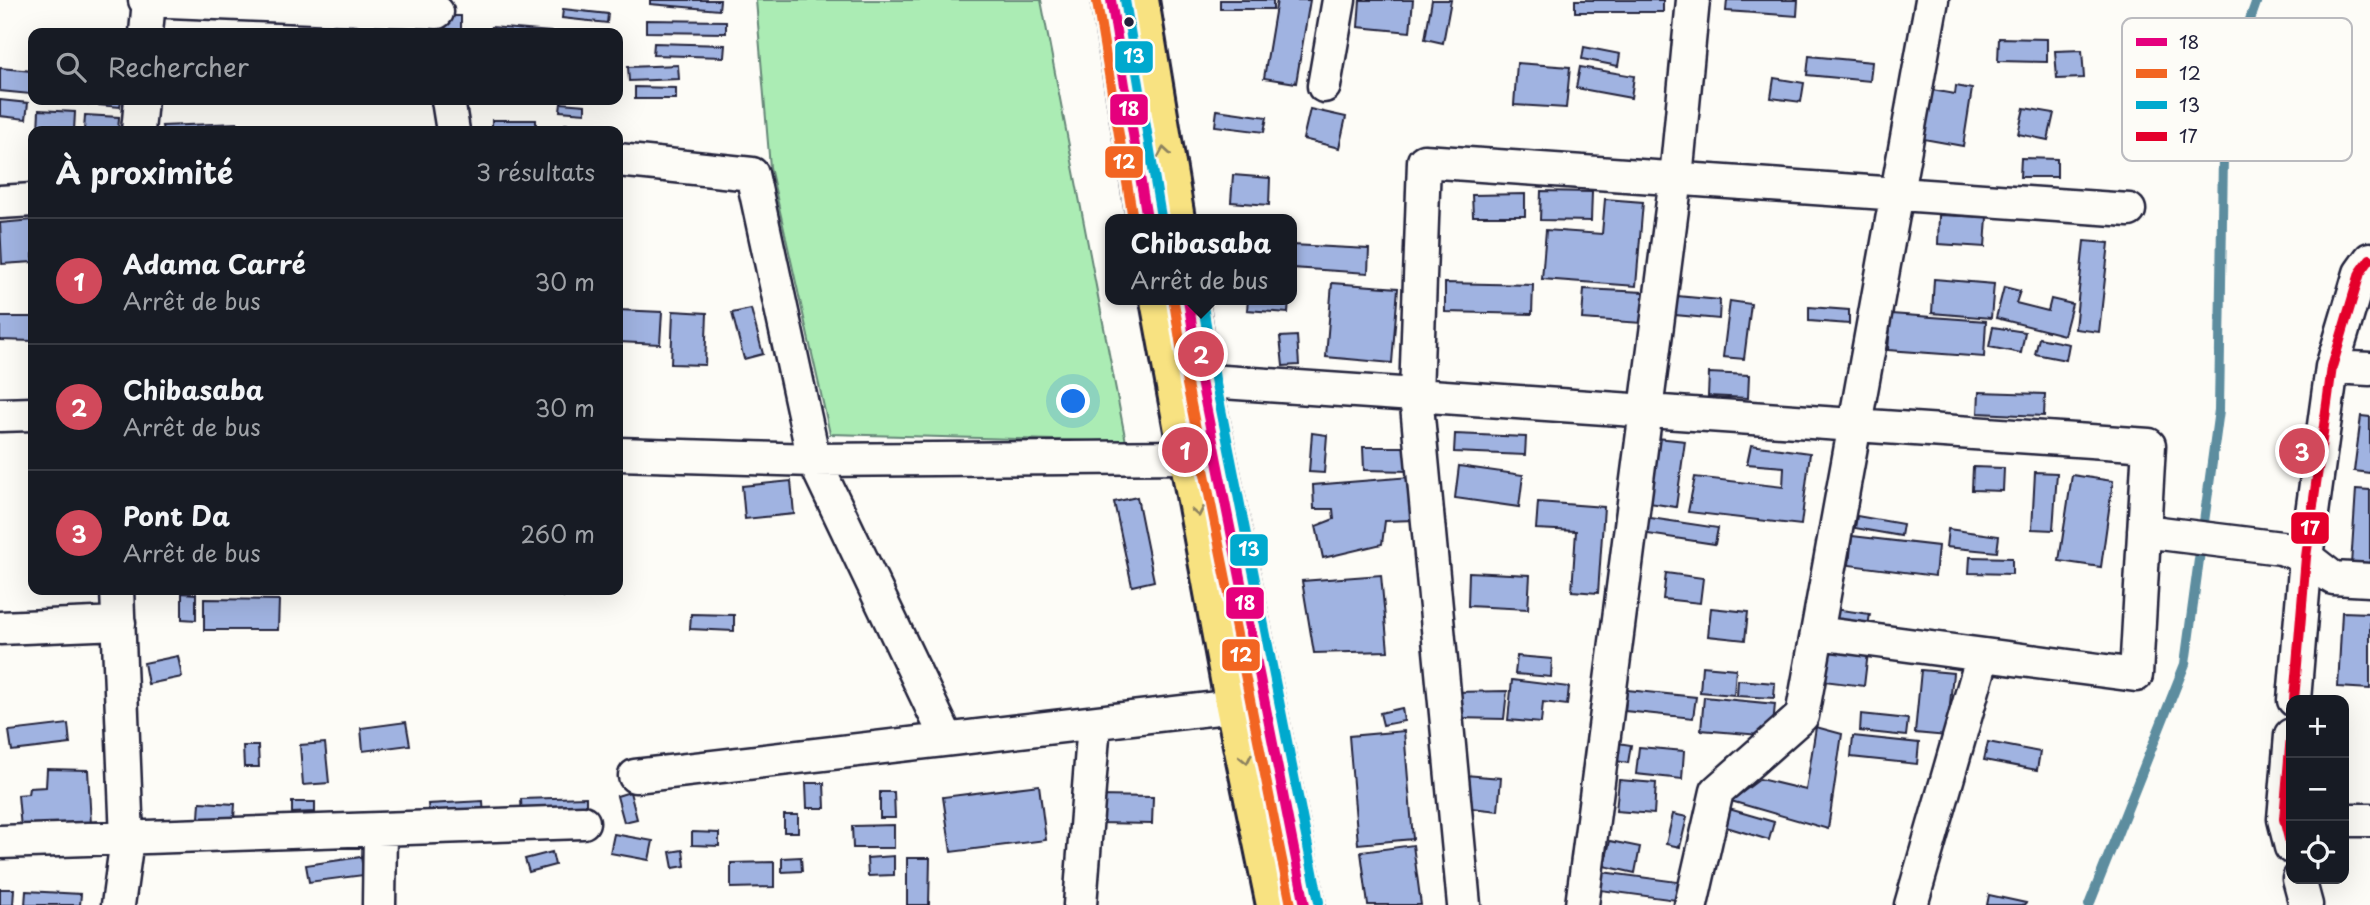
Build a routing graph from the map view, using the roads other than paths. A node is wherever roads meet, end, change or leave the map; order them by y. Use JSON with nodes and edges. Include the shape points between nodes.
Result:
{"nodes":[{"id":1,"x":148,"y":0,"type":"edge"},
{"id":2,"x":1111,"y":0,"type":"edge"},
{"id":3,"x":1139,"y":0,"type":"edge"},
{"id":4,"x":1339,"y":0,"type":"edge"},
{"id":5,"x":1693,"y":0,"type":"edge"},
{"id":6,"x":1932,"y":0,"type":"edge"},
{"id":7,"x":438,"y":15,"type":"edge"},
{"id":8,"x":146,"y":28,"type":"edge"},
{"id":9,"x":1324,"y":86,"type":"dead end"},
{"id":10,"x":141,"y":105,"type":"edge"},
{"id":11,"x":450,"y":105,"type":"edge"},
{"id":12,"x":138,"y":126,"type":"edge"},
{"id":13,"x":452,"y":126,"type":"edge"},
{"id":14,"x":623,"y":161,"type":"edge"},
{"id":15,"x":1676,"y":178,"type":"junction"},
{"id":16,"x":1897,"y":194,"type":"junction"},
{"id":17,"x":28,"y":200,"type":"edge"},
{"id":18,"x":0,"y":202,"type":"edge"},
{"id":19,"x":2129,"y":210,"type":"dead end"},
{"id":20,"x":1146,"y":214,"type":"edge"},
{"id":21,"x":1174,"y":214,"type":"edge"},
{"id":22,"x":2370,"y":259,"type":"edge"},
{"id":23,"x":1162,"y":305,"type":"edge"},
{"id":24,"x":1188,"y":305,"type":"edge"},
{"id":25,"x":2332,"y":367,"type":"junction"},
{"id":26,"x":2370,"y":369,"type":"edge"},
{"id":27,"x":1187,"y":380,"type":"junction"},
{"id":28,"x":1416,"y":395,"type":"junction"},
{"id":29,"x":1647,"y":411,"type":"junction"},
{"id":30,"x":28,"y":414,"type":"edge"},
{"id":31,"x":0,"y":415,"type":"edge"},
{"id":32,"x":1855,"y":425,"type":"junction"},
{"id":33,"x":623,"y":454,"type":"edge"},
{"id":34,"x":1188,"y":457,"type":"junction"},
{"id":35,"x":814,"y":460,"type":"junction"},
{"id":36,"x":2154,"y":532,"type":"junction"},
{"id":37,"x":2306,"y":557,"type":"junction"},
{"id":38,"x":2370,"y":580,"type":"edge"},
{"id":39,"x":117,"y":595,"type":"edge"},
{"id":40,"x":119,"y":624,"type":"junction"},
{"id":41,"x":0,"y":628,"type":"edge"},
{"id":42,"x":1817,"y":633,"type":"junction"},
{"id":43,"x":1983,"y":655,"type":"junction"},
{"id":44,"x":2294,"y":695,"type":"edge"},
{"id":45,"x":1235,"y":706,"type":"junction"},
{"id":46,"x":1094,"y":723,"type":"junction"},
{"id":47,"x":947,"y":739,"type":"junction"},
{"id":48,"x":2290,"y":758,"type":"edge"},
{"id":49,"x":635,"y":776,"type":"dead end"},
{"id":50,"x":2349,"y":820,"type":"edge"},
{"id":51,"x":2370,"y":820,"type":"edge"},
{"id":52,"x":583,"y":821,"type":"dead end"},
{"id":53,"x":2289,"y":821,"type":"edge"},
{"id":54,"x":380,"y":829,"type":"junction"},
{"id":55,"x":127,"y":839,"type":"junction"},
{"id":56,"x":0,"y":842,"type":"edge"},
{"id":57,"x":2300,"y":884,"type":"edge"},
{"id":58,"x":118,"y":905,"type":"edge"},
{"id":59,"x":379,"y":905,"type":"edge"},
{"id":60,"x":1080,"y":905,"type":"edge"},
{"id":61,"x":1276,"y":905,"type":"edge"},
{"id":62,"x":1305,"y":905,"type":"edge"},
{"id":63,"x":1464,"y":905,"type":"edge"},
{"id":64,"x":1581,"y":905,"type":"edge"},
{"id":65,"x":1691,"y":905,"type":"edge"},
{"id":66,"x":1911,"y":905,"type":"edge"},
{"id":67,"x":2306,"y":905,"type":"edge"}],
"edges":[{"from":1,"to":7,"type":"street"},
{"from":1,"to":8,"type":"street"},
{"from":2,"to":20,"type":"main road"},
{"from":21,"to":3,"type":"main road","one_way":true},
{"from":4,"to":9,"type":"street"},
{"from":5,"to":15,"type":"street"},
{"from":6,"to":16,"type":"street"},
{"from":10,"to":12,"type":"street"},
{"from":11,"to":13,"type":"street"},
{"from":14,"to":35,"type":"street","via":[[752,174]]},
{"from":15,"to":16,"type":"street"},
{"from":15,"to":28,"type":"street","via":[[1424,161]]},
{"from":15,"to":29,"type":"street"},
{"from":16,"to":19,"type":"street"},
{"from":16,"to":32,"type":"street"},
{"from":17,"to":18,"type":"street"},
{"from":22,"to":25,"type":"street","via":[[2360,273]]},
{"from":23,"to":27,"type":"main road"},
{"from":24,"to":27,"type":"main road"},
{"from":25,"to":26,"type":"street"},
{"from":25,"to":37,"type":"street"},
{"from":27,"to":28,"type":"street"},
{"from":27,"to":34,"type":"main road"},
{"from":27,"to":62,"type":"main road"},
{"from":28,"to":29,"type":"street"},
{"from":28,"to":63,"type":"street"},
{"from":29,"to":32,"type":"street"},
{"from":29,"to":64,"type":"street"},
{"from":30,"to":31,"type":"street"},
{"from":32,"to":36,"type":"street","via":[[2149,445]]},
{"from":32,"to":42,"type":"street"},
{"from":33,"to":35,"type":"street"},
{"from":34,"to":35,"type":"street"},
{"from":34,"to":45,"type":"main road","one_way":true},
{"from":35,"to":47,"type":"street"},
{"from":36,"to":37,"type":"street","via":[[2257,544]]},
{"from":36,"to":43,"type":"street","via":[[2136,675]]},
{"from":37,"to":38,"type":"street","via":[[2333,578]]},
{"from":37,"to":44,"type":"street"},
{"from":39,"to":40,"type":"street"},
{"from":40,"to":41,"type":"street"},
{"from":40,"to":55,"type":"street"},
{"from":42,"to":43,"type":"street"},
{"from":42,"to":65,"type":"street","via":[[1802,716],[1717,791]]},
{"from":43,"to":66,"type":"street"},
{"from":45,"to":46,"type":"street"},
{"from":45,"to":61,"type":"main road","one_way":true},
{"from":46,"to":47,"type":"street"},
{"from":46,"to":60,"type":"street"},
{"from":47,"to":49,"type":"street"},
{"from":48,"to":53,"type":"street"},
{"from":50,"to":51,"type":"street"},
{"from":52,"to":54,"type":"street"},
{"from":54,"to":55,"type":"street"},
{"from":54,"to":59,"type":"street"},
{"from":55,"to":56,"type":"street"},
{"from":55,"to":58,"type":"street"},
{"from":57,"to":67,"type":"street"}]}
